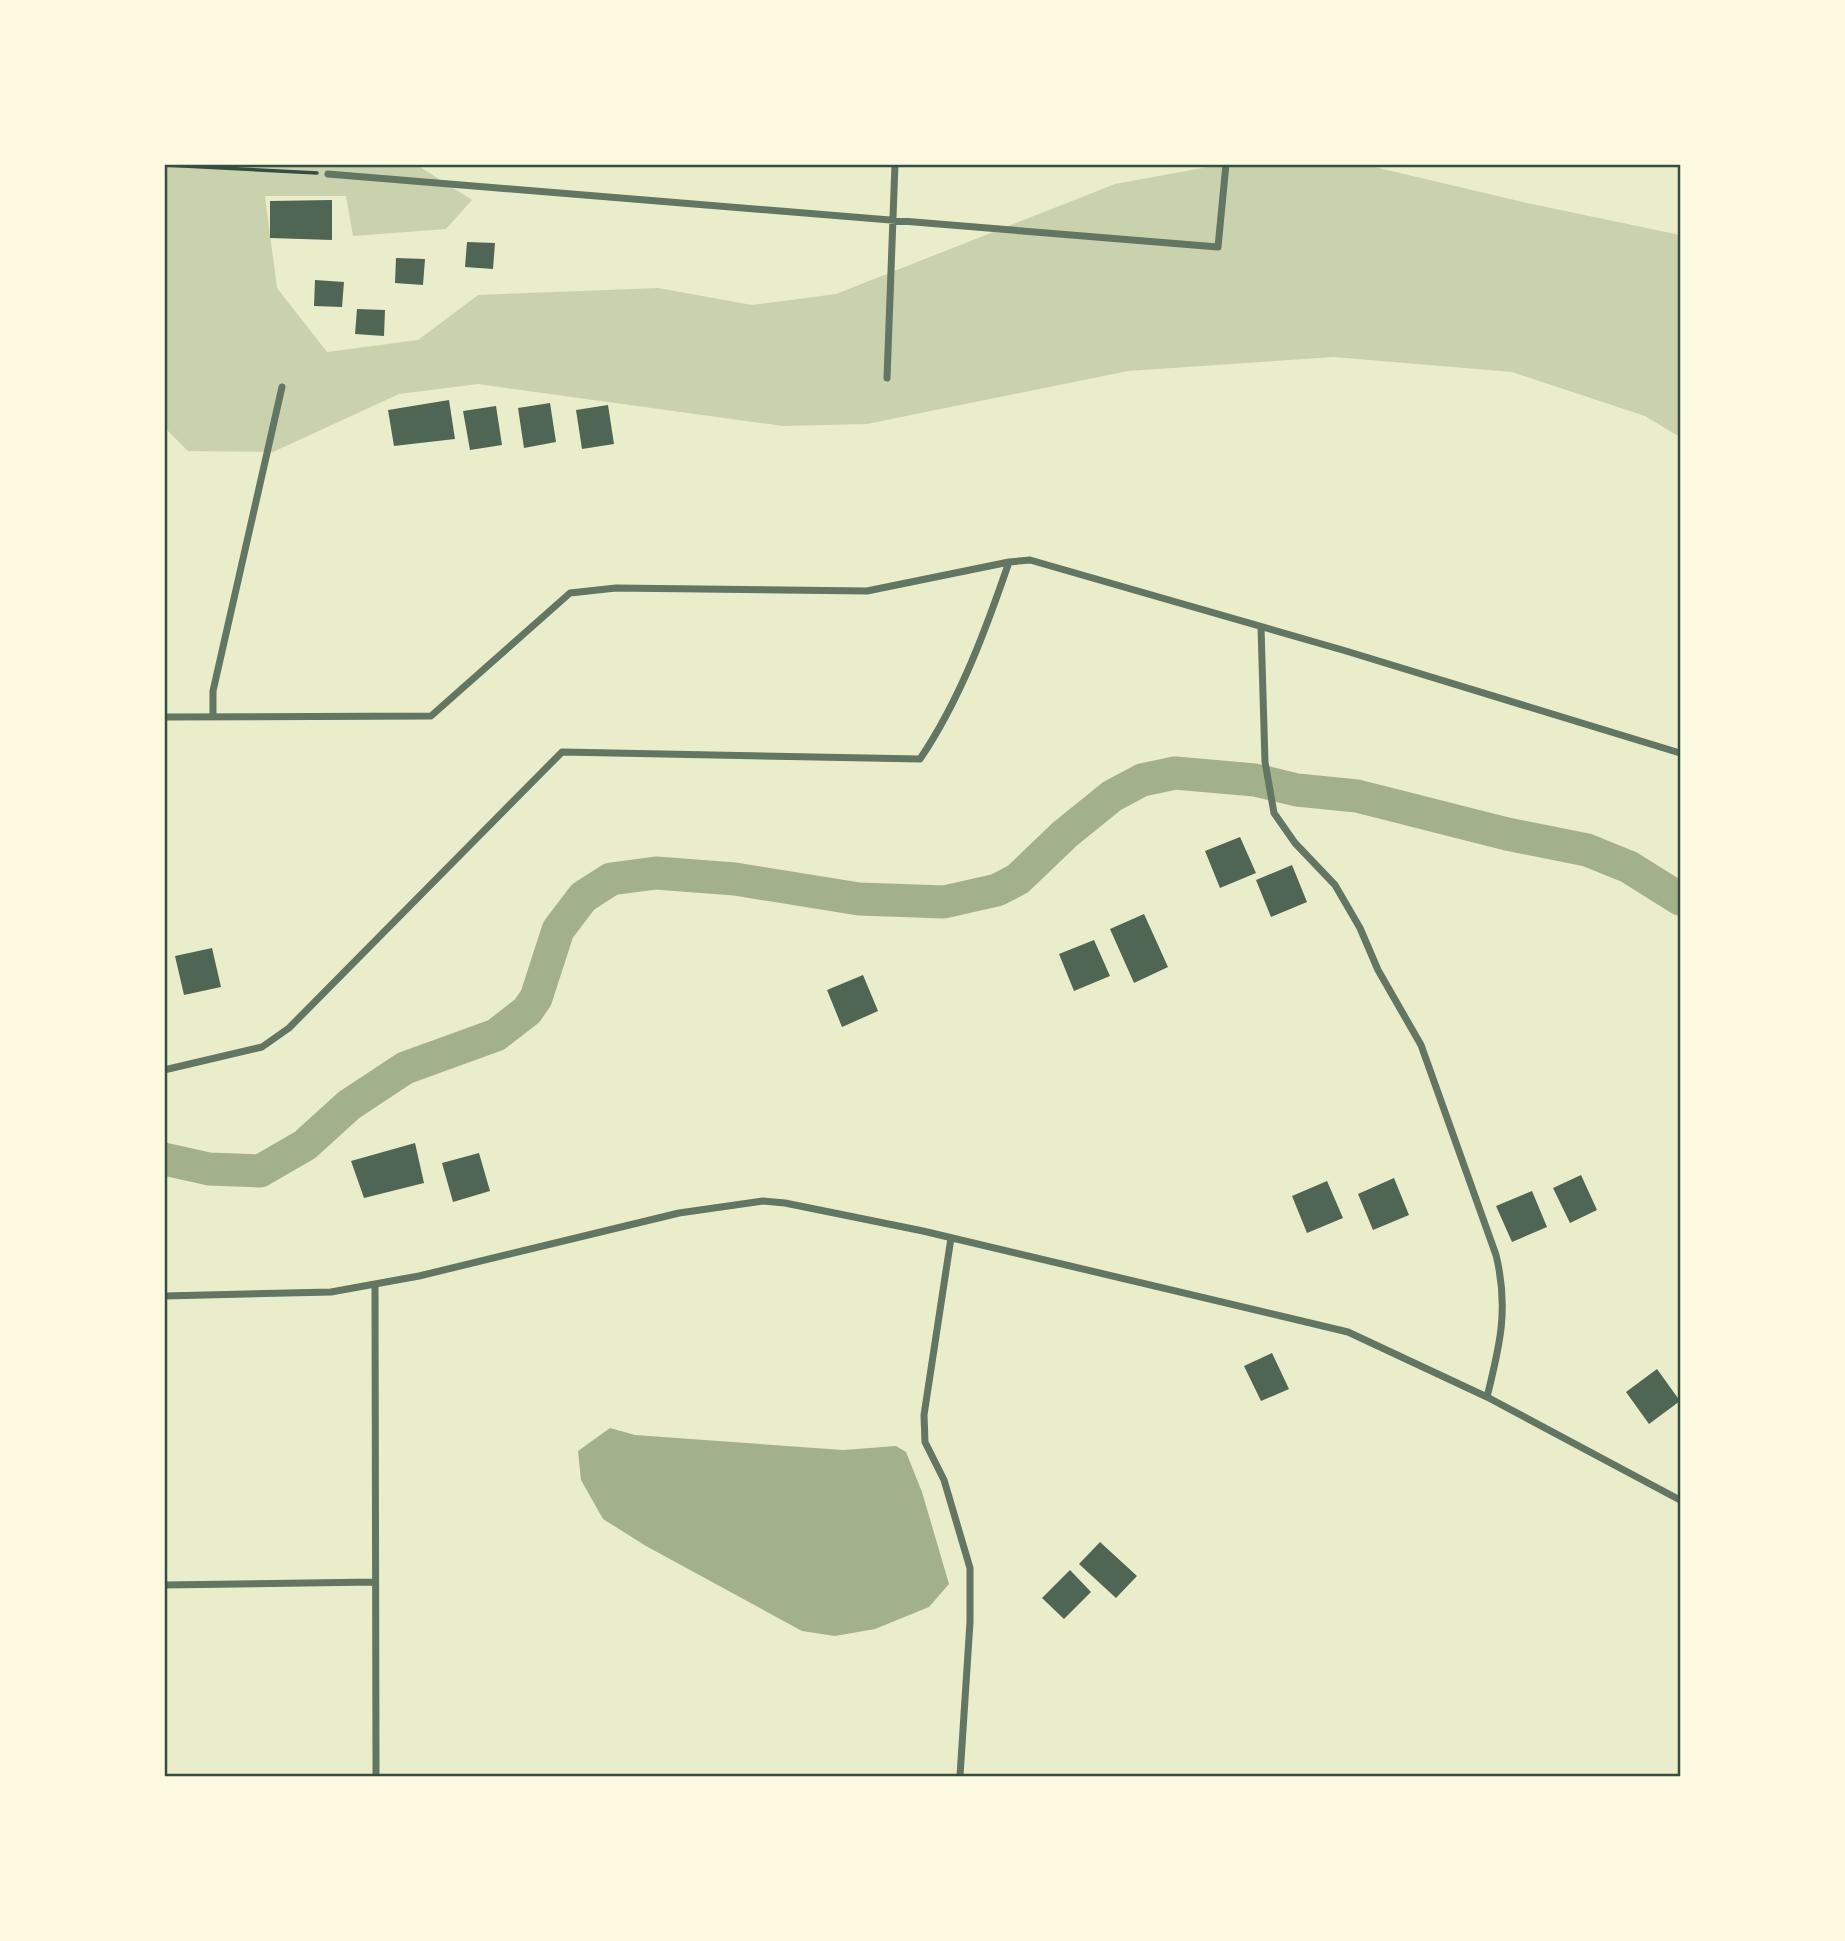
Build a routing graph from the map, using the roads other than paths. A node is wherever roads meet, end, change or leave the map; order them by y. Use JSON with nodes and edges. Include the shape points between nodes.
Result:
{"nodes":[{"id":1,"x":895,"y":164,"type":"edge"},
{"id":2,"x":1226,"y":164,"type":"edge"},
{"id":3,"x":328,"y":174,"type":"road end"},
{"id":4,"x":892,"y":219,"type":"junction"},
{"id":5,"x":887,"y":378,"type":"dead end"},
{"id":6,"x":282,"y":387,"type":"dead end"},
{"id":7,"x":1009,"y":562,"type":"junction"},
{"id":8,"x":1261,"y":626,"type":"junction"},
{"id":9,"x":164,"y":717,"type":"edge"},
{"id":10,"x":213,"y":717,"type":"junction"},
{"id":11,"x":1681,"y":753,"type":"edge"},
{"id":12,"x":164,"y":1070,"type":"edge"},
{"id":13,"x":951,"y":1238,"type":"junction"},
{"id":14,"x":375,"y":1285,"type":"junction"},
{"id":15,"x":164,"y":1296,"type":"edge"},
{"id":16,"x":1488,"y":1397,"type":"junction"},
{"id":17,"x":1681,"y":1500,"type":"edge"},
{"id":18,"x":375,"y":1582,"type":"junction"},
{"id":19,"x":164,"y":1586,"type":"edge"},
{"id":20,"x":376,"y":1776,"type":"edge"},
{"id":21,"x":960,"y":1776,"type":"edge"}],
"edges":[{"from":1,"to":4,"type":"street"},
{"from":2,"to":4,"type":"street","via":[[1218,247]]},
{"from":3,"to":4,"type":"street"},
{"from":4,"to":5,"type":"street"},
{"from":6,"to":10,"type":"street","via":[[213,691]]},
{"from":7,"to":8,"type":"street","via":[[1030,560]]},
{"from":7,"to":10,"type":"street","via":[[867,592],[616,588],[570,593],[431,716]]},
{"from":7,"to":12,"type":"street","via":[[987,626],[920,759],[562,752],[289,1028],[262,1047]]},
{"from":8,"to":11,"type":"street"},
{"from":8,"to":16,"type":"street","via":[[1265,762],[1274,813],[1335,885],[1421,1045],[1496,1255],[1503,1283],[1504,1328]]},
{"from":9,"to":10,"type":"street"},
{"from":13,"to":14,"type":"street","via":[[763,1201],[679,1213]]},
{"from":13,"to":16,"type":"street","via":[[1348,1332]]},
{"from":13,"to":21,"type":"street","via":[[924,1415],[925,1442],[944,1480],[970,1568]]},
{"from":14,"to":15,"type":"street","via":[[331,1292]]},
{"from":14,"to":18,"type":"street"},
{"from":16,"to":17,"type":"street"},
{"from":18,"to":19,"type":"street"},
{"from":18,"to":20,"type":"street"}]}
